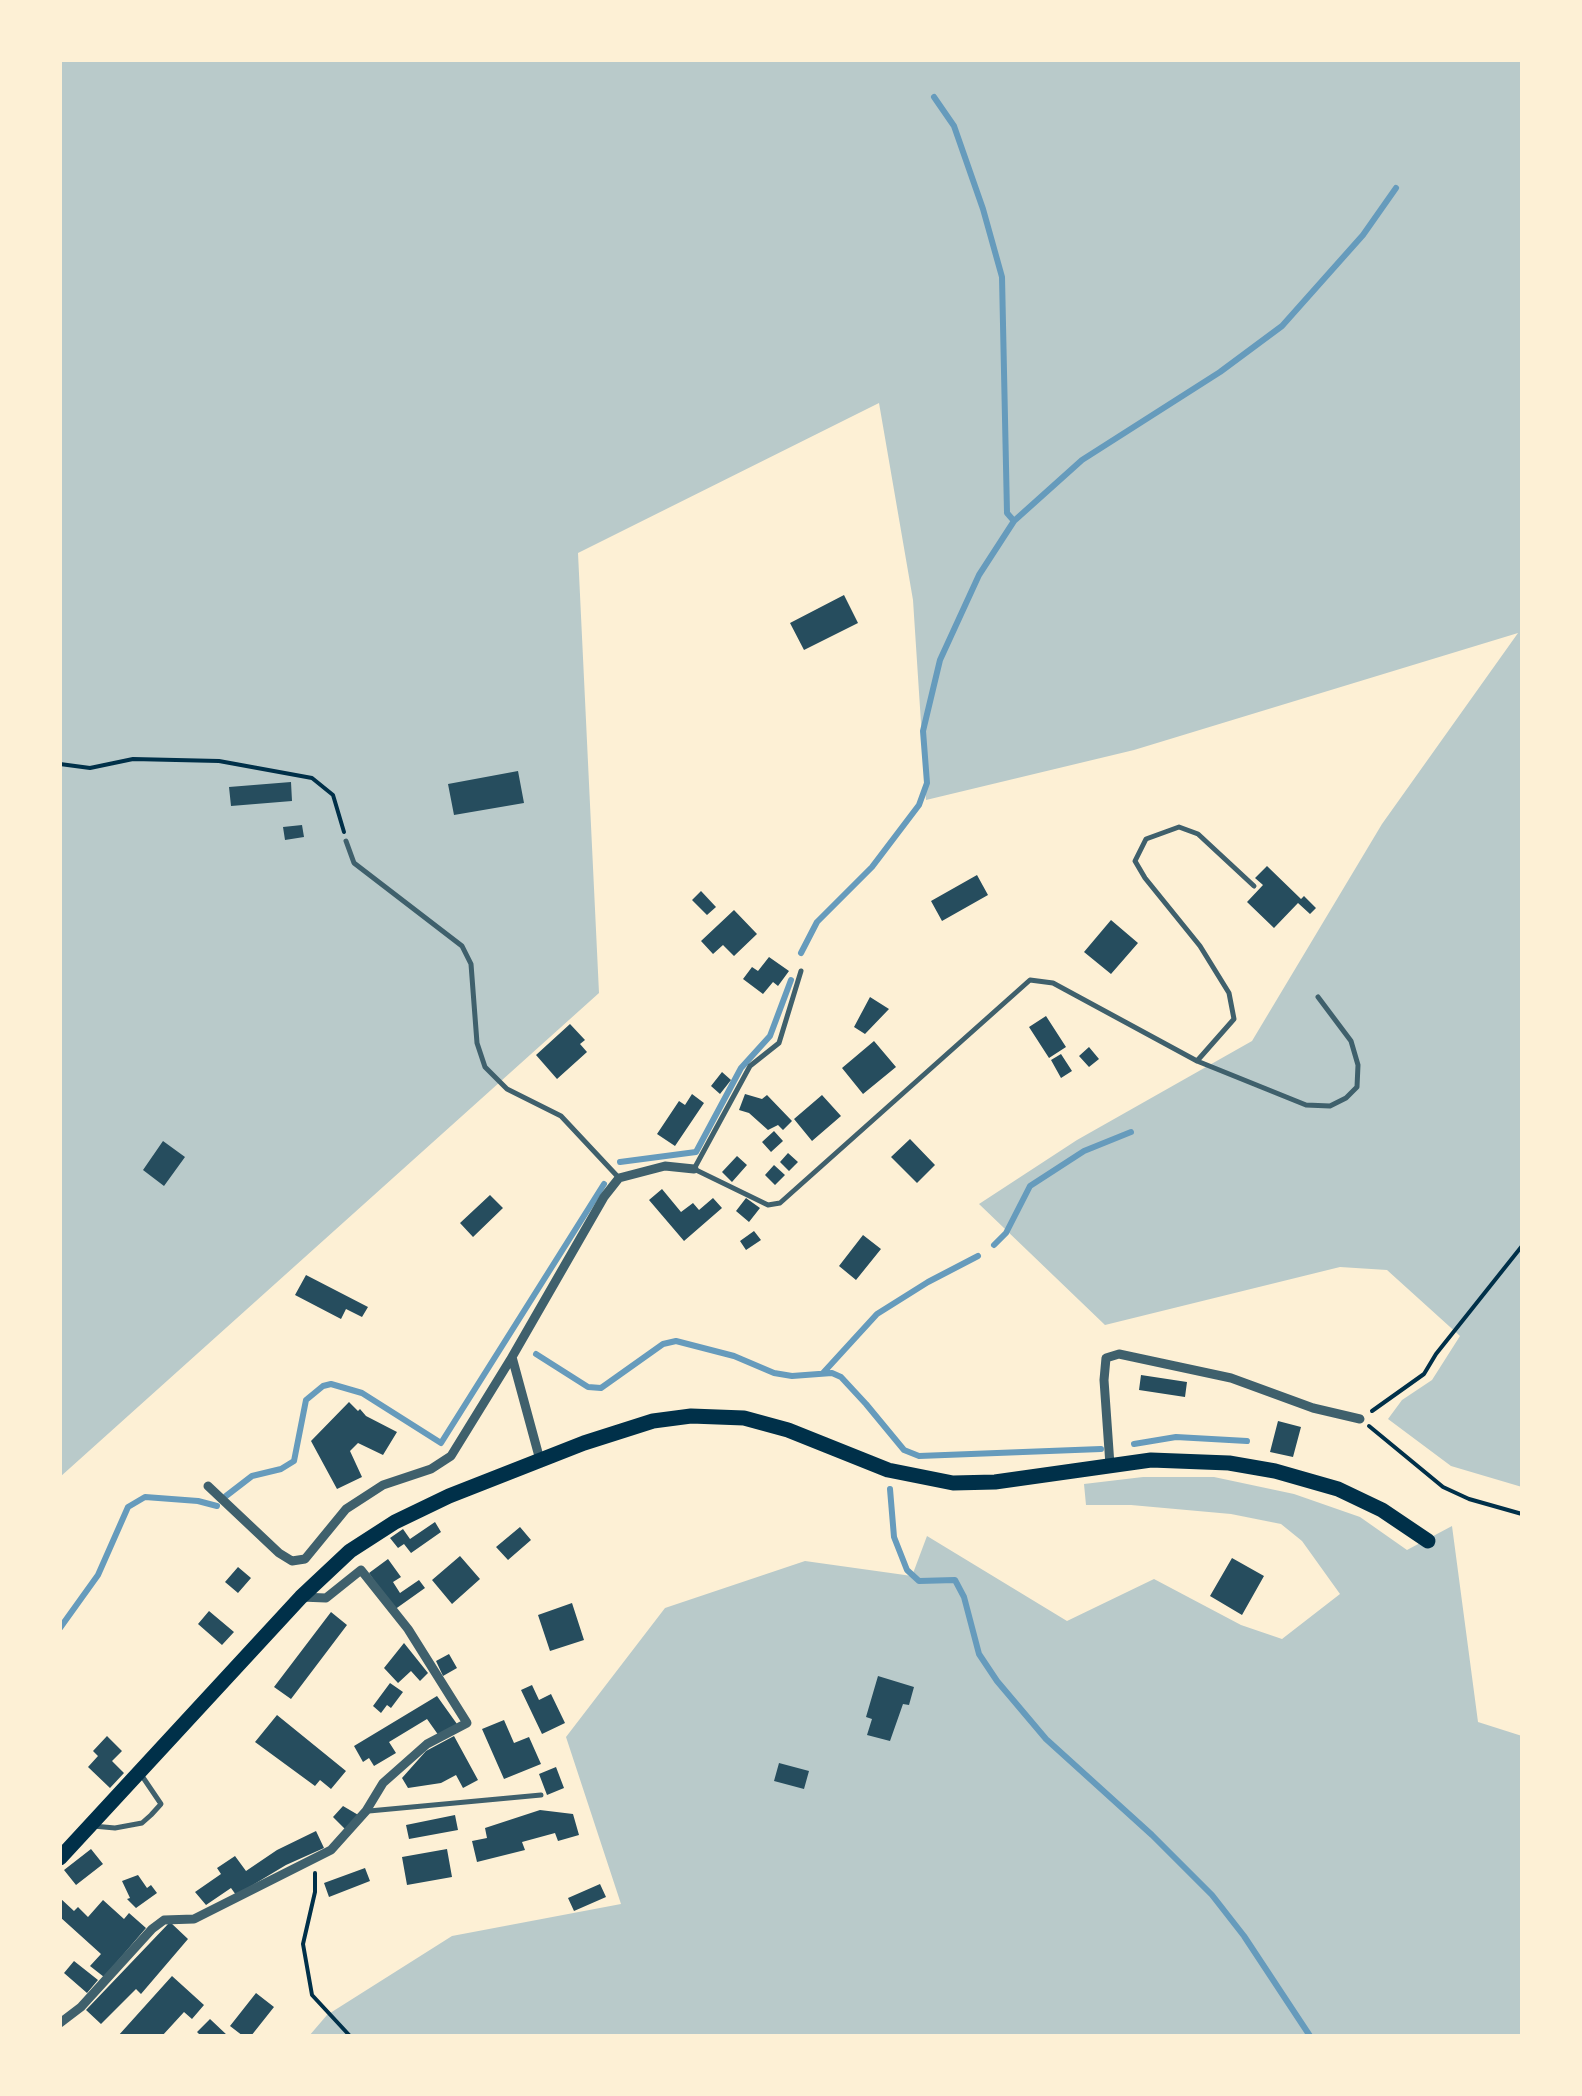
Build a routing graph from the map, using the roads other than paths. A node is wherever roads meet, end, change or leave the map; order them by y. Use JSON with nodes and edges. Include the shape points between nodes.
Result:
{"nodes":[{"id":1,"x":346,"y":842,"type":"road end"},
{"id":2,"x":1254,"y":886,"type":"dead end"},
{"id":3,"x":801,"y":971,"type":"dead end"},
{"id":4,"x":1318,"y":997,"type":"dead end"},
{"id":5,"x":1197,"y":1060,"type":"junction"},
{"id":6,"x":694,"y":1169,"type":"junction"},
{"id":7,"x":619,"y":1178,"type":"junction"},
{"id":8,"x":512,"y":1357,"type":"junction"},
{"id":9,"x":1360,"y":1419,"type":"road end"},
{"id":10,"x":540,"y":1460,"type":"junction"},
{"id":11,"x":1110,"y":1465,"type":"junction"},
{"id":12,"x":208,"y":1486,"type":"dead end"},
{"id":13,"x":1428,"y":1541,"type":"dead end"},
{"id":14,"x":301,"y":1597,"type":"junction"},
{"id":15,"x":140,"y":1772,"type":"junction"},
{"id":16,"x":540,"y":1795,"type":"dead end"},
{"id":17,"x":366,"y":1812,"type":"junction"},
{"id":18,"x":90,"y":1826,"type":"junction"},
{"id":19,"x":60,"y":1858,"type":"edge"},
{"id":20,"x":61,"y":2021,"type":"edge"}],
"edges":[{"from":1,"to":7,"type":"lane","via":[[354,864],[462,946],[472,964],[484,1067],[507,1090],[561,1116]]},
{"from":2,"to":5,"type":"lane","via":[[1198,834],[1179,827],[1146,839],[1135,861],[1229,993],[1234,1018]]},
{"from":3,"to":6,"type":"lane","via":[[778,1042],[750,1066]]},
{"from":4,"to":5,"type":"lane","via":[[1351,1041],[1358,1065],[1357,1088],[1346,1098],[1306,1106]]},
{"from":5,"to":6,"type":"lane","via":[[1053,983],[1030,980],[780,1203],[768,1205]]},
{"from":6,"to":7,"type":"street","via":[[665,1166]]},
{"from":7,"to":8,"type":"street"},
{"from":8,"to":10,"type":"street"},
{"from":8,"to":12,"type":"street","via":[[451,1456],[383,1485],[346,1510],[305,1559],[279,1553]]},
{"from":9,"to":11,"type":"street","via":[[1231,1378],[1119,1354],[1106,1358],[1104,1380]]},
{"from":10,"to":11,"type":"main road","via":[[653,1421],[714,1415],[764,1422],[937,1482],[994,1482]]},
{"from":10,"to":14,"type":"main road","via":[[395,1522],[350,1551]]},
{"from":11,"to":13,"type":"main road","via":[[1192,1459],[1276,1471],[1361,1498]]},
{"from":14,"to":15,"type":"main road"},
{"from":14,"to":17,"type":"street","via":[[326,1598],[360,1570],[408,1629],[467,1723],[426,1744],[383,1783]]},
{"from":15,"to":18,"type":"main road"},
{"from":15,"to":18,"type":"lane","via":[[161,1804],[151,1816],[115,1828]]},
{"from":16,"to":17,"type":"lane"},
{"from":17,"to":20,"type":"street","via":[[314,1858],[194,1919],[164,1920]]},
{"from":18,"to":19,"type":"main road"}]}
